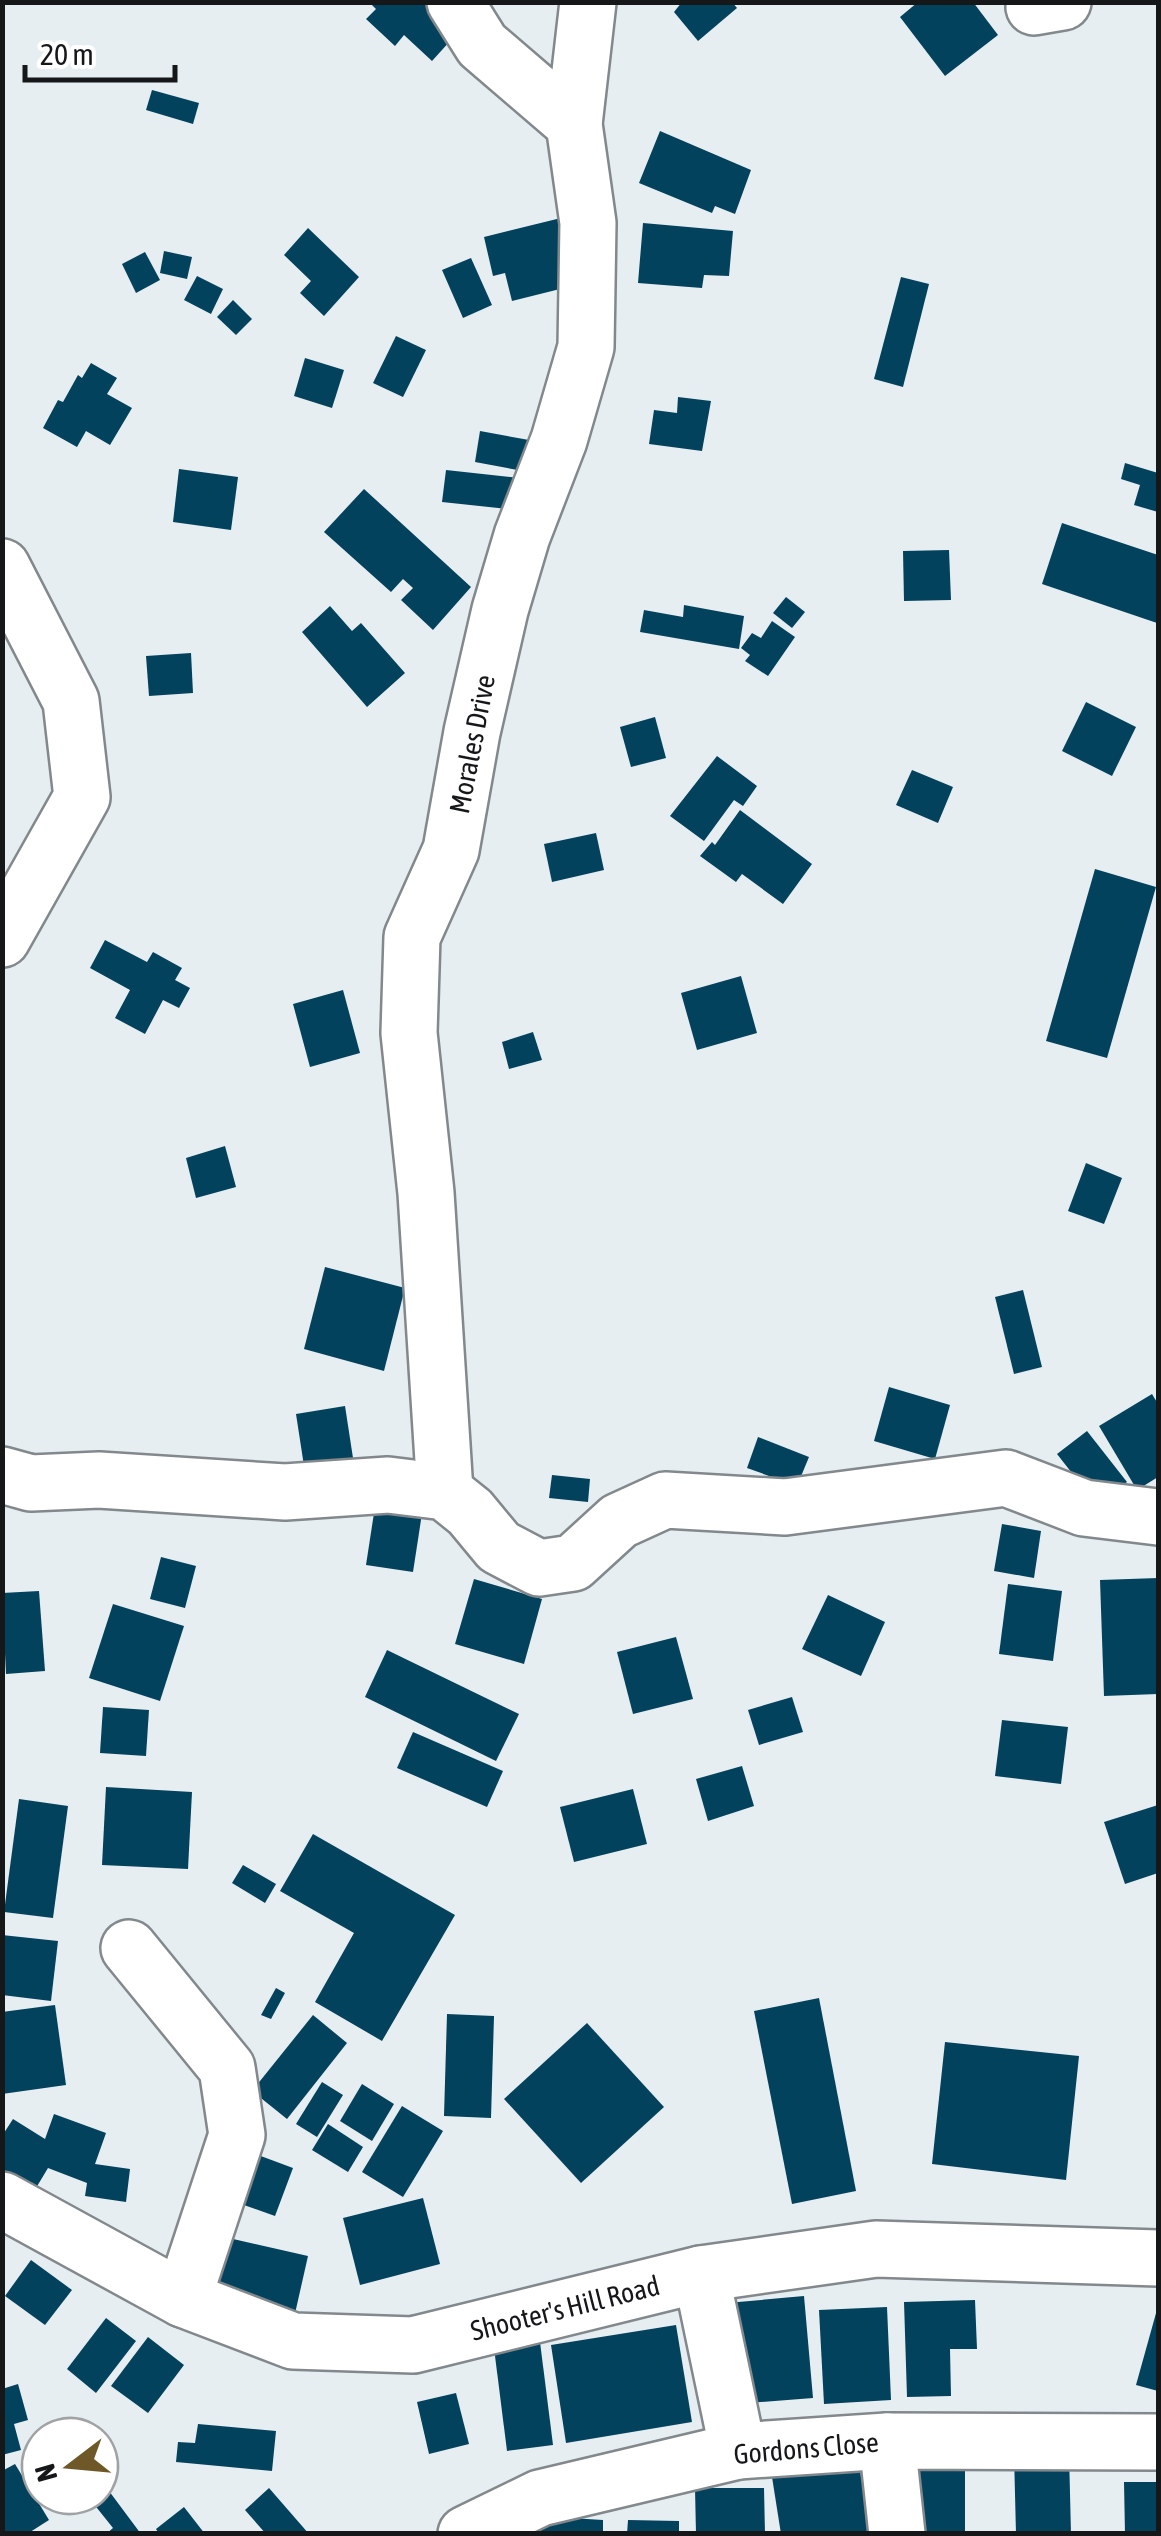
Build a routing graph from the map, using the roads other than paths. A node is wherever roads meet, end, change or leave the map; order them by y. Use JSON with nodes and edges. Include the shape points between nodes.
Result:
{"nodes":[{"id":1,"x":455,"y":2,"type":"edge"},
{"id":2,"x":588,"y":2,"type":"edge"},
{"id":3,"x":574,"y":124,"type":"junction"},
{"id":4,"x":2,"y":567,"type":"edge"},
{"id":5,"x":2,"y":939,"type":"edge"},
{"id":6,"x":2,"y":1475,"type":"edge"},
{"id":7,"x":445,"y":1492,"type":"junction"},
{"id":8,"x":1158,"y":1516,"type":"edge"},
{"id":9,"x":129,"y":1948,"type":"dead end"},
{"id":10,"x":2,"y":2200,"type":"edge"},
{"id":11,"x":1158,"y":2258,"type":"edge"},
{"id":12,"x":701,"y":2274,"type":"junction"},
{"id":13,"x":182,"y":2299,"type":"junction"},
{"id":14,"x":887,"y":2441,"type":"junction"},
{"id":15,"x":1158,"y":2442,"type":"edge"},
{"id":16,"x":738,"y":2452,"type":"junction"},
{"id":17,"x":466,"y":2534,"type":"edge"},
{"id":18,"x":897,"y":2534,"type":"edge"}],
"edges":[{"from":1,"to":3,"type":"street","via":[[482,44]]},
{"from":2,"to":3,"type":"street","name":"Morales Drive"},
{"from":3,"to":7,"type":"street","name":"Morales Drive","via":[[588,224],[586,347],[500,610],[451,850],[412,937],[409,1033]]},
{"from":4,"to":5,"type":"street","via":[[71,700],[82,797]]},
{"from":6,"to":7,"type":"street","via":[[30,1483],[99,1480],[285,1492],[388,1485]]},
{"from":7,"to":8,"type":"street","via":[[499,1547],[539,1568],[573,1563],[619,1521],[665,1500],[785,1506],[1006,1478],[1084,1508]]},
{"from":9,"to":13,"type":"street","via":[[227,2068],[236,2112],[237,2135]]},
{"from":10,"to":13,"type":"street","name":"Shooter's Hill Road"},
{"from":11,"to":12,"type":"street","name":"Shooter's Hill Road","via":[[876,2249]]},
{"from":12,"to":13,"type":"street","name":"Shooter's Hill Road","via":[[413,2344],[293,2341]]},
{"from":12,"to":16,"type":"street"},
{"from":14,"to":15,"type":"street","name":"Gordons Close"},
{"from":14,"to":16,"type":"street","name":"Gordons Close"},
{"from":14,"to":18,"type":"street"},
{"from":16,"to":17,"type":"street","name":"Gordons Close","via":[[540,2498]]}]}
